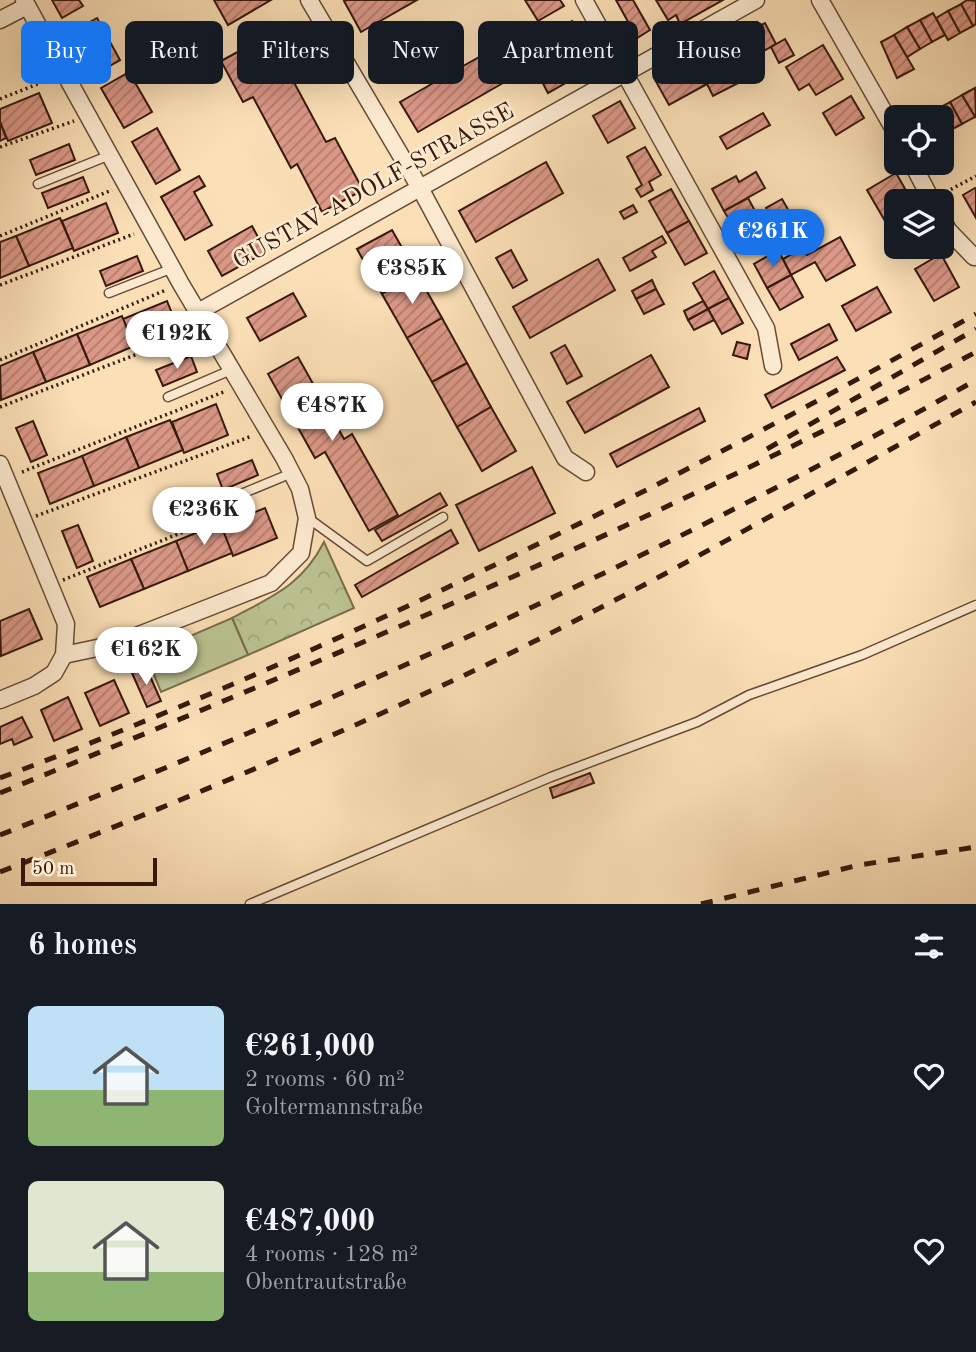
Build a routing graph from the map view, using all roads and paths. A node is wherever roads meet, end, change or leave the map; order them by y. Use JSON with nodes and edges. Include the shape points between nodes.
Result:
{"nodes":[{"id":1,"x":309,"y":0,"type":"edge"},
{"id":2,"x":584,"y":0,"type":"edge"},
{"id":3,"x":756,"y":0,"type":"edge"},
{"id":4,"x":820,"y":0,"type":"edge"},
{"id":5,"x":25,"y":3,"type":"edge"},
{"id":6,"x":0,"y":20,"type":"edge"},
{"id":7,"x":35,"y":21,"type":"edge"},
{"id":8,"x":596,"y":21,"type":"edge"},
{"id":9,"x":638,"y":65,"type":"edge"},
{"id":10,"x":38,"y":84,"type":"edge"},
{"id":11,"x":71,"y":84,"type":"edge"},
{"id":12,"x":604,"y":84,"type":"edge"},
{"id":13,"x":632,"y":84,"type":"edge"},
{"id":14,"x":0,"y":99,"type":"edge"},
{"id":15,"x":884,"y":112,"type":"edge"},
{"id":16,"x":88,"y":116,"type":"junction"},
{"id":17,"x":0,"y":147,"type":"edge"},
{"id":18,"x":110,"y":155,"type":"junction"},
{"id":19,"x":976,"y":176,"type":"edge"},
{"id":20,"x":38,"y":184,"type":"dead end"},
{"id":21,"x":126,"y":184,"type":"junction"},
{"id":22,"x":420,"y":188,"type":"junction"},
{"id":23,"x":953,"y":189,"type":"edge"},
{"id":24,"x":150,"y":228,"type":"junction"},
{"id":25,"x":0,"y":236,"type":"edge"},
{"id":26,"x":954,"y":236,"type":"edge"},
{"id":27,"x":974,"y":257,"type":"dead end"},
{"id":28,"x":173,"y":268,"type":"junction"},
{"id":29,"x":181,"y":284,"type":"junction"},
{"id":30,"x":0,"y":285,"type":"edge"},
{"id":31,"x":109,"y":293,"type":"dead end"},
{"id":32,"x":198,"y":312,"type":"junction"},
{"id":33,"x":206,"y":327,"type":"junction"},
{"id":34,"x":0,"y":360,"type":"edge"},
{"id":35,"x":773,"y":366,"type":"dead end"},
{"id":36,"x":231,"y":370,"type":"junction"},
{"id":37,"x":240,"y":385,"type":"junction"},
{"id":38,"x":168,"y":397,"type":"dead end"},
{"id":39,"x":0,"y":407,"type":"edge"},
{"id":40,"x":267,"y":430,"type":"junction"},
{"id":41,"x":3,"y":471,"type":"edge"},
{"id":42,"x":586,"y":472,"type":"dead end"},
{"id":43,"x":292,"y":473,"type":"junction"},
{"id":44,"x":229,"y":499,"type":"dead end"},
{"id":45,"x":237,"y":511,"type":"dead end"},
{"id":46,"x":443,"y":517,"type":"dead end"},
{"id":47,"x":307,"y":518,"type":"junction"},
{"id":48,"x":25,"y":520,"type":"junction"},
{"id":49,"x":51,"y":584,"type":"junction"},
{"id":50,"x":976,"y":605,"type":"edge"},
{"id":51,"x":64,"y":655,"type":"junction"},
{"id":52,"x":0,"y":700,"type":"edge"},
{"id":53,"x":250,"y":904,"type":"edge"}],
"edges":[{"from":1,"to":22,"type":"street"},
{"from":2,"to":8,"type":"street"},
{"from":3,"to":9,"type":"street","name":"GUSTAV-ADOLF-STRASSE"},
{"from":4,"to":15,"type":"street"},
{"from":5,"to":6,"type":"street"},
{"from":5,"to":7,"type":"street"},
{"from":10,"to":14,"type":"path"},
{"from":11,"to":16,"type":"street"},
{"from":12,"to":22,"type":"street","name":"GUSTAV-ADOLF-STRASSE"},
{"from":13,"to":35,"type":"street","via":[[766,328]]},
{"from":16,"to":17,"type":"path"},
{"from":16,"to":18,"type":"street"},
{"from":18,"to":20,"type":"lane"},
{"from":18,"to":21,"type":"street"},
{"from":19,"to":23,"type":"path"},
{"from":21,"to":24,"type":"street"},
{"from":21,"to":25,"type":"path"},
{"from":22,"to":32,"type":"street","name":"GUSTAV-ADOLF-STRASSE"},
{"from":22,"to":42,"type":"street","via":[[565,458]]},
{"from":24,"to":28,"type":"street"},
{"from":24,"to":30,"type":"path"},
{"from":26,"to":27,"type":"street"},
{"from":28,"to":29,"type":"street"},
{"from":28,"to":31,"type":"lane"},
{"from":29,"to":32,"type":"street"},
{"from":29,"to":34,"type":"path"},
{"from":32,"to":33,"type":"street"},
{"from":33,"to":36,"type":"street"},
{"from":33,"to":39,"type":"path"},
{"from":36,"to":37,"type":"street"},
{"from":36,"to":38,"type":"lane"},
{"from":37,"to":40,"type":"street"},
{"from":37,"to":41,"type":"path"},
{"from":40,"to":43,"type":"street"},
{"from":40,"to":48,"type":"path"},
{"from":41,"to":48,"type":"street"},
{"from":43,"to":44,"type":"lane"},
{"from":43,"to":47,"type":"street"},
{"from":45,"to":49,"type":"path"},
{"from":46,"to":47,"type":"lane","via":[[367,561]]},
{"from":47,"to":51,"type":"street","via":[[301,553],[271,583],[116,644]]},
{"from":48,"to":49,"type":"street"},
{"from":49,"to":51,"type":"street","via":[[66,624]]},
{"from":50,"to":53,"type":"lane","via":[[862,656],[749,695],[697,722],[551,777]]},
{"from":51,"to":52,"type":"street","via":[[54,673]]}]}
